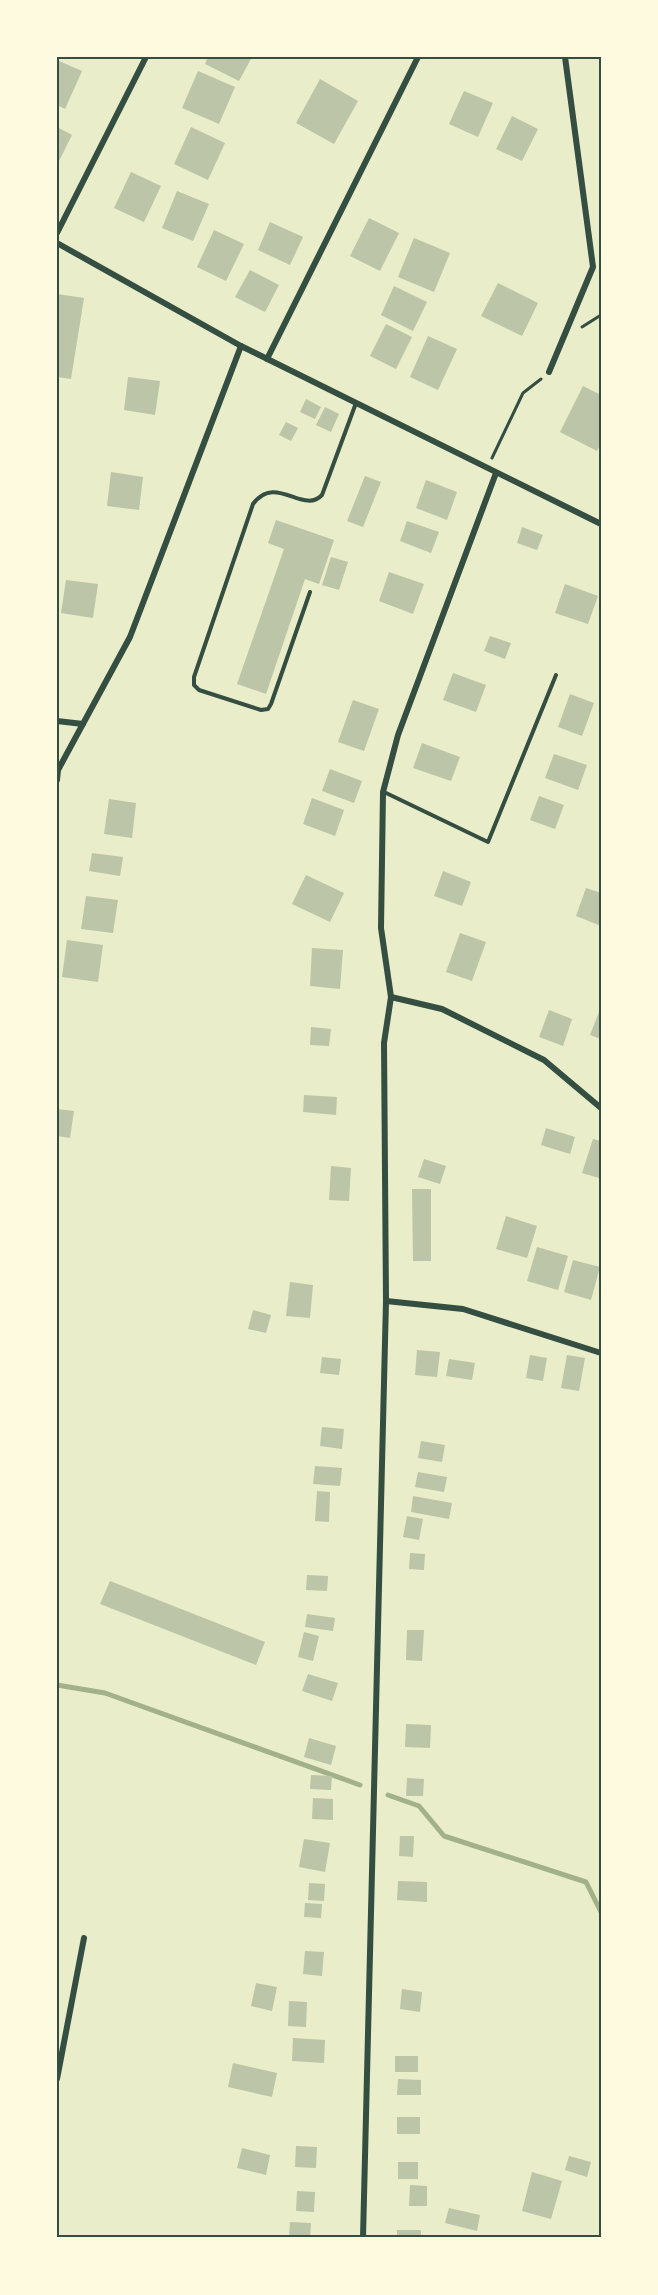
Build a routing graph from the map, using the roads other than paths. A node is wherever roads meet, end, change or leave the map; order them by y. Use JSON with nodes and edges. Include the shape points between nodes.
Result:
{"nodes":[{"id":1,"x":146,"y":57,"type":"edge"},
{"id":2,"x":418,"y":57,"type":"edge"},
{"id":3,"x":565,"y":57,"type":"edge"},
{"id":4,"x":57,"y":233,"type":"edge"},
{"id":5,"x":57,"y":243,"type":"edge"},
{"id":6,"x":241,"y":346,"type":"junction"},
{"id":7,"x":267,"y":359,"type":"junction"},
{"id":8,"x":549,"y":372,"type":"road end"},
{"id":9,"x":356,"y":403,"type":"junction"},
{"id":10,"x":496,"y":473,"type":"junction"},
{"id":11,"x":601,"y":524,"type":"edge"},
{"id":12,"x":310,"y":592,"type":"dead end"},
{"id":13,"x":556,"y":675,"type":"dead end"},
{"id":14,"x":57,"y":721,"type":"edge"},
{"id":15,"x":83,"y":724,"type":"junction"},
{"id":16,"x":57,"y":780,"type":"edge"},
{"id":17,"x":383,"y":792,"type":"junction"},
{"id":18,"x":391,"y":997,"type":"junction"},
{"id":19,"x":601,"y":1108,"type":"edge"},
{"id":20,"x":386,"y":1301,"type":"junction"},
{"id":21,"x":601,"y":1353,"type":"edge"},
{"id":22,"x":84,"y":1938,"type":"dead end"},
{"id":23,"x":57,"y":2079,"type":"edge"},
{"id":24,"x":363,"y":2238,"type":"edge"}],
"edges":[{"from":1,"to":4,"type":"street"},
{"from":2,"to":7,"type":"street"},
{"from":3,"to":8,"type":"street","via":[[593,267]]},
{"from":5,"to":6,"type":"street"},
{"from":6,"to":7,"type":"street"},
{"from":6,"to":15,"type":"street","via":[[130,637]]},
{"from":7,"to":9,"type":"street"},
{"from":9,"to":10,"type":"street"},
{"from":9,"to":12,"type":"lane","via":[[317,500],[311,502],[275,491],[258,497],[253,504],[194,685],[199,690],[268,709]]},
{"from":10,"to":11,"type":"street"},
{"from":10,"to":17,"type":"street","via":[[398,735]]},
{"from":13,"to":17,"type":"lane","via":[[488,842]]},
{"from":14,"to":15,"type":"street"},
{"from":15,"to":16,"type":"street","via":[[58,770]]},
{"from":17,"to":18,"type":"street","via":[[381,928]]},
{"from":18,"to":19,"type":"street","via":[[442,1009],[544,1060]]},
{"from":18,"to":20,"type":"street","via":[[384,1042]]},
{"from":20,"to":21,"type":"street","via":[[464,1309]]},
{"from":20,"to":24,"type":"street"},
{"from":22,"to":23,"type":"street"}]}
